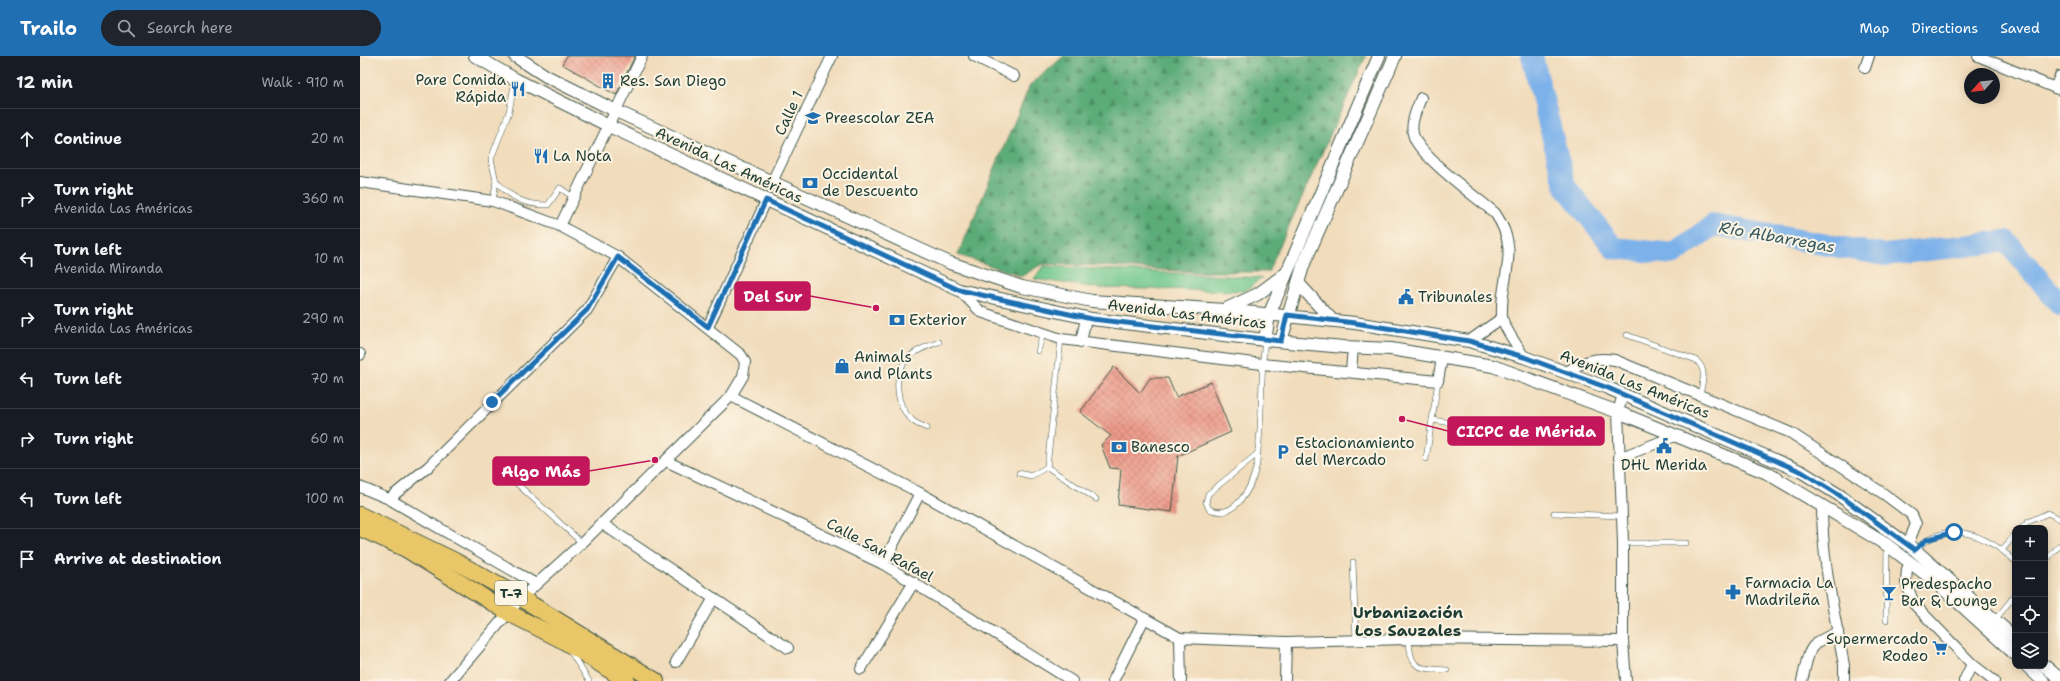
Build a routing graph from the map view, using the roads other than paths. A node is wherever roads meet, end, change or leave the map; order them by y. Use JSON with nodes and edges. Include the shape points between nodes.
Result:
{"nodes":[{"id":1,"x":475,"y":56,"type":"edge"},
{"id":2,"x":515,"y":56,"type":"edge"},
{"id":3,"x":642,"y":56,"type":"edge"},
{"id":4,"x":832,"y":56,"type":"edge"},
{"id":5,"x":974,"y":56,"type":"edge"},
{"id":6,"x":1379,"y":56,"type":"edge"},
{"id":7,"x":1396,"y":56,"type":"edge"},
{"id":8,"x":1869,"y":56,"type":"edge"},
{"id":9,"x":1978,"y":56,"type":"edge"},
{"id":10,"x":1865,"y":68,"type":"dead end"},
{"id":11,"x":1014,"y":76,"type":"dead end"},
{"id":12,"x":2060,"y":76,"type":"edge"},
{"id":13,"x":515,"y":79,"type":"junction"},
{"id":14,"x":2058,"y":89,"type":"edge"},
{"id":15,"x":1420,"y":98,"type":"dead end"},
{"id":16,"x":616,"y":111,"type":"junction"},
{"id":17,"x":609,"y":126,"type":"junction"},
{"id":18,"x":496,"y":181,"type":"junction"},
{"id":19,"x":360,"y":182,"type":"edge"},
{"id":20,"x":772,"y":182,"type":"junction"},
{"id":21,"x":573,"y":197,"type":"junction"},
{"id":22,"x":766,"y":200,"type":"junction"},
{"id":23,"x":493,"y":201,"type":"junction"},
{"id":24,"x":560,"y":226,"type":"junction"},
{"id":25,"x":618,"y":257,"type":"junction"},
{"id":26,"x":1288,"y":268,"type":"junction"},
{"id":27,"x":1298,"y":283,"type":"junction"},
{"id":28,"x":959,"y":290,"type":"junction"},
{"id":29,"x":1224,"y":310,"type":"junction"},
{"id":30,"x":1269,"y":315,"type":"junction"},
{"id":31,"x":1287,"y":315,"type":"junction"},
{"id":32,"x":1086,"y":318,"type":"junction"},
{"id":33,"x":1502,"y":318,"type":"junction"},
{"id":34,"x":1332,"y":320,"type":"junction"},
{"id":35,"x":708,"y":327,"type":"junction"},
{"id":36,"x":1043,"y":334,"type":"junction"},
{"id":37,"x":1627,"y":335,"type":"dead end"},
{"id":38,"x":1061,"y":339,"type":"junction"},
{"id":39,"x":1265,"y":340,"type":"junction"},
{"id":40,"x":1281,"y":341,"type":"junction"},
{"id":41,"x":1469,"y":341,"type":"junction"},
{"id":42,"x":940,"y":342,"type":"dead end"},
{"id":43,"x":1081,"y":342,"type":"junction"},
{"id":44,"x":1352,"y":348,"type":"junction"},
{"id":45,"x":1038,"y":351,"type":"dead end"},
{"id":46,"x":1524,"y":357,"type":"junction"},
{"id":47,"x":1442,"y":358,"type":"junction"},
{"id":48,"x":1262,"y":364,"type":"junction"},
{"id":49,"x":1351,"y":371,"type":"junction"},
{"id":50,"x":1566,"y":372,"type":"junction"},
{"id":51,"x":1438,"y":381,"type":"junction"},
{"id":52,"x":1623,"y":394,"type":"junction"},
{"id":53,"x":1700,"y":394,"type":"junction"},
{"id":54,"x":731,"y":396,"type":"junction"},
{"id":55,"x":1618,"y":412,"type":"junction"},
{"id":56,"x":1432,"y":420,"type":"junction"},
{"id":57,"x":1460,"y":424,"type":"dead end"},
{"id":58,"x":927,"y":428,"type":"dead end"},
{"id":59,"x":1675,"y":436,"type":"junction"},
{"id":60,"x":1257,"y":454,"type":"junction"},
{"id":61,"x":1619,"y":458,"type":"junction"},
{"id":62,"x":1426,"y":459,"type":"dead end"},
{"id":63,"x":666,"y":461,"type":"junction"},
{"id":64,"x":1047,"y":467,"type":"junction"},
{"id":65,"x":1019,"y":473,"type":"dead end"},
{"id":66,"x":514,"y":481,"type":"dead end"},
{"id":67,"x":360,"y":487,"type":"edge"},
{"id":68,"x":920,"y":493,"type":"junction"},
{"id":69,"x":389,"y":499,"type":"junction"},
{"id":70,"x":1096,"y":499,"type":"dead end"},
{"id":71,"x":1822,"y":506,"type":"junction"},
{"id":72,"x":1554,"y":513,"type":"dead end"},
{"id":73,"x":360,"y":515,"type":"edge"},
{"id":74,"x":1620,"y":516,"type":"junction"},
{"id":75,"x":2060,"y":519,"type":"edge"},
{"id":76,"x":601,"y":523,"type":"junction"},
{"id":77,"x":2025,"y":525,"type":"edge"},
{"id":78,"x":360,"y":528,"type":"edge"},
{"id":79,"x":2012,"y":538,"type":"edge"},
{"id":80,"x":582,"y":543,"type":"junction"},
{"id":81,"x":1622,"y":543,"type":"junction"},
{"id":82,"x":1686,"y":543,"type":"dead end"},
{"id":83,"x":1886,"y":545,"type":"junction"},
{"id":84,"x":2060,"y":545,"type":"edge"},
{"id":85,"x":1911,"y":547,"type":"junction"},
{"id":86,"x":2002,"y":550,"type":"junction"},
{"id":87,"x":2012,"y":558,"type":"edge"},
{"id":88,"x":2048,"y":558,"type":"edge"},
{"id":89,"x":1353,"y":562,"type":"dead end"},
{"id":90,"x":1911,"y":563,"type":"junction"},
{"id":91,"x":883,"y":564,"type":"junction"},
{"id":92,"x":914,"y":582,"type":"junction"},
{"id":93,"x":536,"y":584,"type":"junction"},
{"id":94,"x":2013,"y":597,"type":"edge"},
{"id":95,"x":521,"y":598,"type":"junction"},
{"id":96,"x":714,"y":598,"type":"junction"},
{"id":97,"x":509,"y":613,"type":"junction"},
{"id":98,"x":1144,"y":619,"type":"junction"},
{"id":99,"x":1886,"y":620,"type":"dead end"},
{"id":100,"x":1995,"y":620,"type":"junction"},
{"id":101,"x":1838,"y":632,"type":"junction"},
{"id":102,"x":2012,"y":635,"type":"edge"},
{"id":103,"x":1180,"y":638,"type":"junction"},
{"id":104,"x":1409,"y":639,"type":"junction"},
{"id":105,"x":564,"y":641,"type":"junction"},
{"id":106,"x":1356,"y":641,"type":"junction"},
{"id":107,"x":1623,"y":641,"type":"junction"},
{"id":108,"x":1286,"y":642,"type":"junction"},
{"id":109,"x":788,"y":648,"type":"dead end"},
{"id":110,"x":2012,"y":651,"type":"edge"},
{"id":111,"x":676,"y":662,"type":"dead end"},
{"id":112,"x":1972,"y":664,"type":"junction"},
{"id":113,"x":861,"y":669,"type":"dead end"},
{"id":114,"x":2030,"y":669,"type":"edge"},
{"id":115,"x":2048,"y":669,"type":"edge"},
{"id":116,"x":1447,"y":670,"type":"dead end"},
{"id":117,"x":2060,"y":679,"type":"edge"},
{"id":118,"x":450,"y":681,"type":"edge"},
{"id":119,"x":589,"y":681,"type":"edge"},
{"id":120,"x":627,"y":681,"type":"edge"},
{"id":121,"x":656,"y":681,"type":"edge"},
{"id":122,"x":1072,"y":681,"type":"edge"},
{"id":123,"x":1113,"y":681,"type":"edge"},
{"id":124,"x":1181,"y":681,"type":"edge"},
{"id":125,"x":1284,"y":681,"type":"edge"},
{"id":126,"x":1626,"y":681,"type":"edge"},
{"id":127,"x":1802,"y":681,"type":"edge"},
{"id":128,"x":1844,"y":681,"type":"edge"},
{"id":129,"x":1964,"y":681,"type":"edge"},
{"id":130,"x":1994,"y":681,"type":"edge"},
{"id":131,"x":2043,"y":681,"type":"edge"}],
"edges":[{"from":1,"to":13,"type":"street","name":"Avenida Las Américas"},
{"from":2,"to":16,"type":"street","name":"Avenida Las Américas","via":[[546,76]]},
{"from":3,"to":16,"type":"street"},
{"from":4,"to":20,"type":"street","name":"Calle 1"},
{"from":5,"to":11,"type":"street"},
{"from":6,"to":26,"type":"street"},
{"from":7,"to":27,"type":"street","via":[[1303,266]]},
{"from":8,"to":10,"type":"street"},
{"from":9,"to":14,"type":"street"},
{"from":12,"to":14,"type":"street"},
{"from":13,"to":17,"type":"street","name":"Avenida Las Américas"},
{"from":13,"to":18,"type":"lane","via":[[509,112],[491,159]]},
{"from":15,"to":33,"type":"street","via":[[1412,122],[1413,136],[1424,153],[1494,213],[1508,238],[1510,250]]},
{"from":16,"to":17,"type":"street"},
{"from":16,"to":20,"type":"street","name":"Avenida Las Américas"},
{"from":17,"to":21,"type":"street"},
{"from":17,"to":22,"type":"street","name":"Avenida Las Américas"},
{"from":18,"to":21,"type":"lane","via":[[507,194],[530,205],[548,205],[560,188]]},
{"from":18,"to":23,"type":"lane"},
{"from":19,"to":23,"type":"street"},
{"from":20,"to":29,"type":"street","name":"Avenida Las Américas","via":[[950,264],[1022,287],[1092,301]]},
{"from":21,"to":24,"type":"street"},
{"from":22,"to":28,"type":"street","name":"Avenida Las Américas"},
{"from":22,"to":35,"type":"street"},
{"from":23,"to":24,"type":"street"},
{"from":24,"to":25,"type":"street"},
{"from":25,"to":35,"type":"street"},
{"from":25,"to":69,"type":"street","via":[[587,310],[428,467]]},
{"from":26,"to":29,"type":"street","via":[[1258,294]]},
{"from":26,"to":30,"type":"street"},
{"from":27,"to":31,"type":"street"},
{"from":27,"to":34,"type":"street"},
{"from":28,"to":32,"type":"street","name":"Avenida Las Américas"},
{"from":28,"to":36,"type":"street","via":[[981,312]]},
{"from":29,"to":30,"type":"street","name":"Avenida Las Américas"},
{"from":30,"to":31,"type":"street","name":"Avenida Las Américas"},
{"from":30,"to":39,"type":"street"},
{"from":31,"to":34,"type":"street","name":"Avenida Las Américas"},
{"from":31,"to":40,"type":"street"},
{"from":32,"to":39,"type":"street","name":"Avenida Las Américas"},
{"from":32,"to":43,"type":"street"},
{"from":33,"to":41,"type":"street"},
{"from":33,"to":46,"type":"street"},
{"from":34,"to":41,"type":"street","name":"Avenida Las Américas"},
{"from":35,"to":54,"type":"street","via":[[741,355],[745,362],[743,376]]},
{"from":36,"to":38,"type":"street"},
{"from":36,"to":45,"type":"lane"},
{"from":37,"to":53,"type":"lane","via":[[1696,360],[1704,372]]},
{"from":38,"to":43,"type":"street"},
{"from":38,"to":64,"type":"lane"},
{"from":39,"to":40,"type":"street","name":"Avenida Las Américas"},
{"from":39,"to":48,"type":"lane"},
{"from":40,"to":44,"type":"street","name":"Avenida Las Américas"},
{"from":41,"to":46,"type":"street","name":"Avenida Las Américas"},
{"from":42,"to":58,"type":"lane","via":[[920,349],[908,358],[900,370],[897,386],[901,404],[907,415],[913,422]]},
{"from":43,"to":48,"type":"street"},
{"from":44,"to":47,"type":"street","name":"Avenida Las Américas","via":[[1391,349]]},
{"from":44,"to":49,"type":"street"},
{"from":46,"to":50,"type":"street","name":"Avenida Las Américas"},
{"from":47,"to":51,"type":"street"},
{"from":47,"to":55,"type":"street","name":"Avenida Las Américas","via":[[1493,366]]},
{"from":48,"to":49,"type":"street"},
{"from":48,"to":60,"type":"lane"},
{"from":49,"to":51,"type":"street"},
{"from":50,"to":52,"type":"street","name":"Avenida Las Américas"},
{"from":50,"to":53,"type":"street","via":[[1584,361],[1599,358],[1615,360]]},
{"from":51,"to":56,"type":"lane"},
{"from":52,"to":55,"type":"street"},
{"from":52,"to":85,"type":"street","name":"Avenida Las Américas","via":[[1802,472],[1839,495]]},
{"from":53,"to":85,"type":"street","via":[[1791,433],[1884,494],[1912,515],[1916,524]]},
{"from":54,"to":63,"type":"street"},
{"from":54,"to":68,"type":"street"},
{"from":55,"to":59,"type":"street","name":"Avenida Las Américas"},
{"from":55,"to":61,"type":"street"},
{"from":56,"to":57,"type":"lane"},
{"from":56,"to":62,"type":"lane"},
{"from":59,"to":61,"type":"street"},
{"from":59,"to":71,"type":"street","name":"Avenida Las Américas","via":[[1767,473]]},
{"from":60,"to":60,"type":"lane","via":[[1208,494],[1206,502],[1209,509],[1217,513],[1234,507],[1251,482]]},
{"from":61,"to":74,"type":"street"},
{"from":63,"to":76,"type":"street"},
{"from":63,"to":91,"type":"street","name":"Calle San Rafael"},
{"from":64,"to":65,"type":"lane","via":[[1031,476]]},
{"from":64,"to":70,"type":"lane"},
{"from":66,"to":80,"type":"lane"},
{"from":67,"to":69,"type":"street"},
{"from":68,"to":91,"type":"street"},
{"from":68,"to":98,"type":"street"},
{"from":69,"to":93,"type":"street"},
{"from":71,"to":83,"type":"street","name":"Avenida Las Américas"},
{"from":71,"to":101,"type":"street","via":[[1824,564]]},
{"from":72,"to":74,"type":"lane"},
{"from":73,"to":95,"type":"highway","number":"T-7","via":[[456,561]]},
{"from":74,"to":81,"type":"street"},
{"from":75,"to":77,"type":"lane","via":[[2048,513]]},
{"from":76,"to":80,"type":"street"},
{"from":76,"to":96,"type":"street"},
{"from":78,"to":97,"type":"highway","number":"T-7","via":[[406,549]]},
{"from":79,"to":86,"type":"lane"},
{"from":80,"to":93,"type":"street"},
{"from":81,"to":82,"type":"lane"},
{"from":81,"to":107,"type":"street"},
{"from":83,"to":90,"type":"street","name":"Avenida Las Américas"},
{"from":83,"to":99,"type":"lane"},
{"from":84,"to":88,"type":"lane"},
{"from":85,"to":86,"type":"lane","via":[[1954,532],[1969,533],[1986,539]]},
{"from":85,"to":100,"type":"street","name":"Avenida Las Américas"},
{"from":86,"to":87,"type":"lane"},
{"from":89,"to":106,"type":"lane"},
{"from":90,"to":110,"type":"street","name":"Avenida Las Américas","via":[[1936,582]]},
{"from":90,"to":112,"type":"street","via":[[1907,569],[1906,582],[1914,604]]},
{"from":91,"to":92,"type":"street","name":"Calle San Rafael"},
{"from":92,"to":113,"type":"street"},
{"from":92,"to":122,"type":"street","name":"Calle San Rafael"},
{"from":93,"to":95,"type":"street"},
{"from":94,"to":100,"type":"lane"},
{"from":95,"to":97,"type":"street"},
{"from":95,"to":121,"type":"highway","number":"T-7"},
{"from":96,"to":109,"type":"street"},
{"from":96,"to":111,"type":"street"},
{"from":97,"to":105,"type":"highway","number":"T-7"},
{"from":97,"to":118,"type":"street"},
{"from":98,"to":103,"type":"street"},
{"from":98,"to":123,"type":"street"},
{"from":100,"to":102,"type":"street","name":"Avenida Las Américas"},
{"from":101,"to":127,"type":"street","via":[[1812,646]]},
{"from":101,"to":128,"type":"street"},
{"from":103,"to":108,"type":"street"},
{"from":103,"to":124,"type":"street"},
{"from":104,"to":106,"type":"street"},
{"from":104,"to":107,"type":"street"},
{"from":104,"to":116,"type":"lane","via":[[1413,663],[1420,668]]},
{"from":105,"to":119,"type":"lane"},
{"from":105,"to":120,"type":"highway","number":"T-7"},
{"from":106,"to":108,"type":"street"},
{"from":107,"to":126,"type":"street"},
{"from":108,"to":125,"type":"street"},
{"from":112,"to":129,"type":"street"},
{"from":112,"to":130,"type":"street"},
{"from":114,"to":131,"type":"street"},
{"from":115,"to":117,"type":"street"}]}
